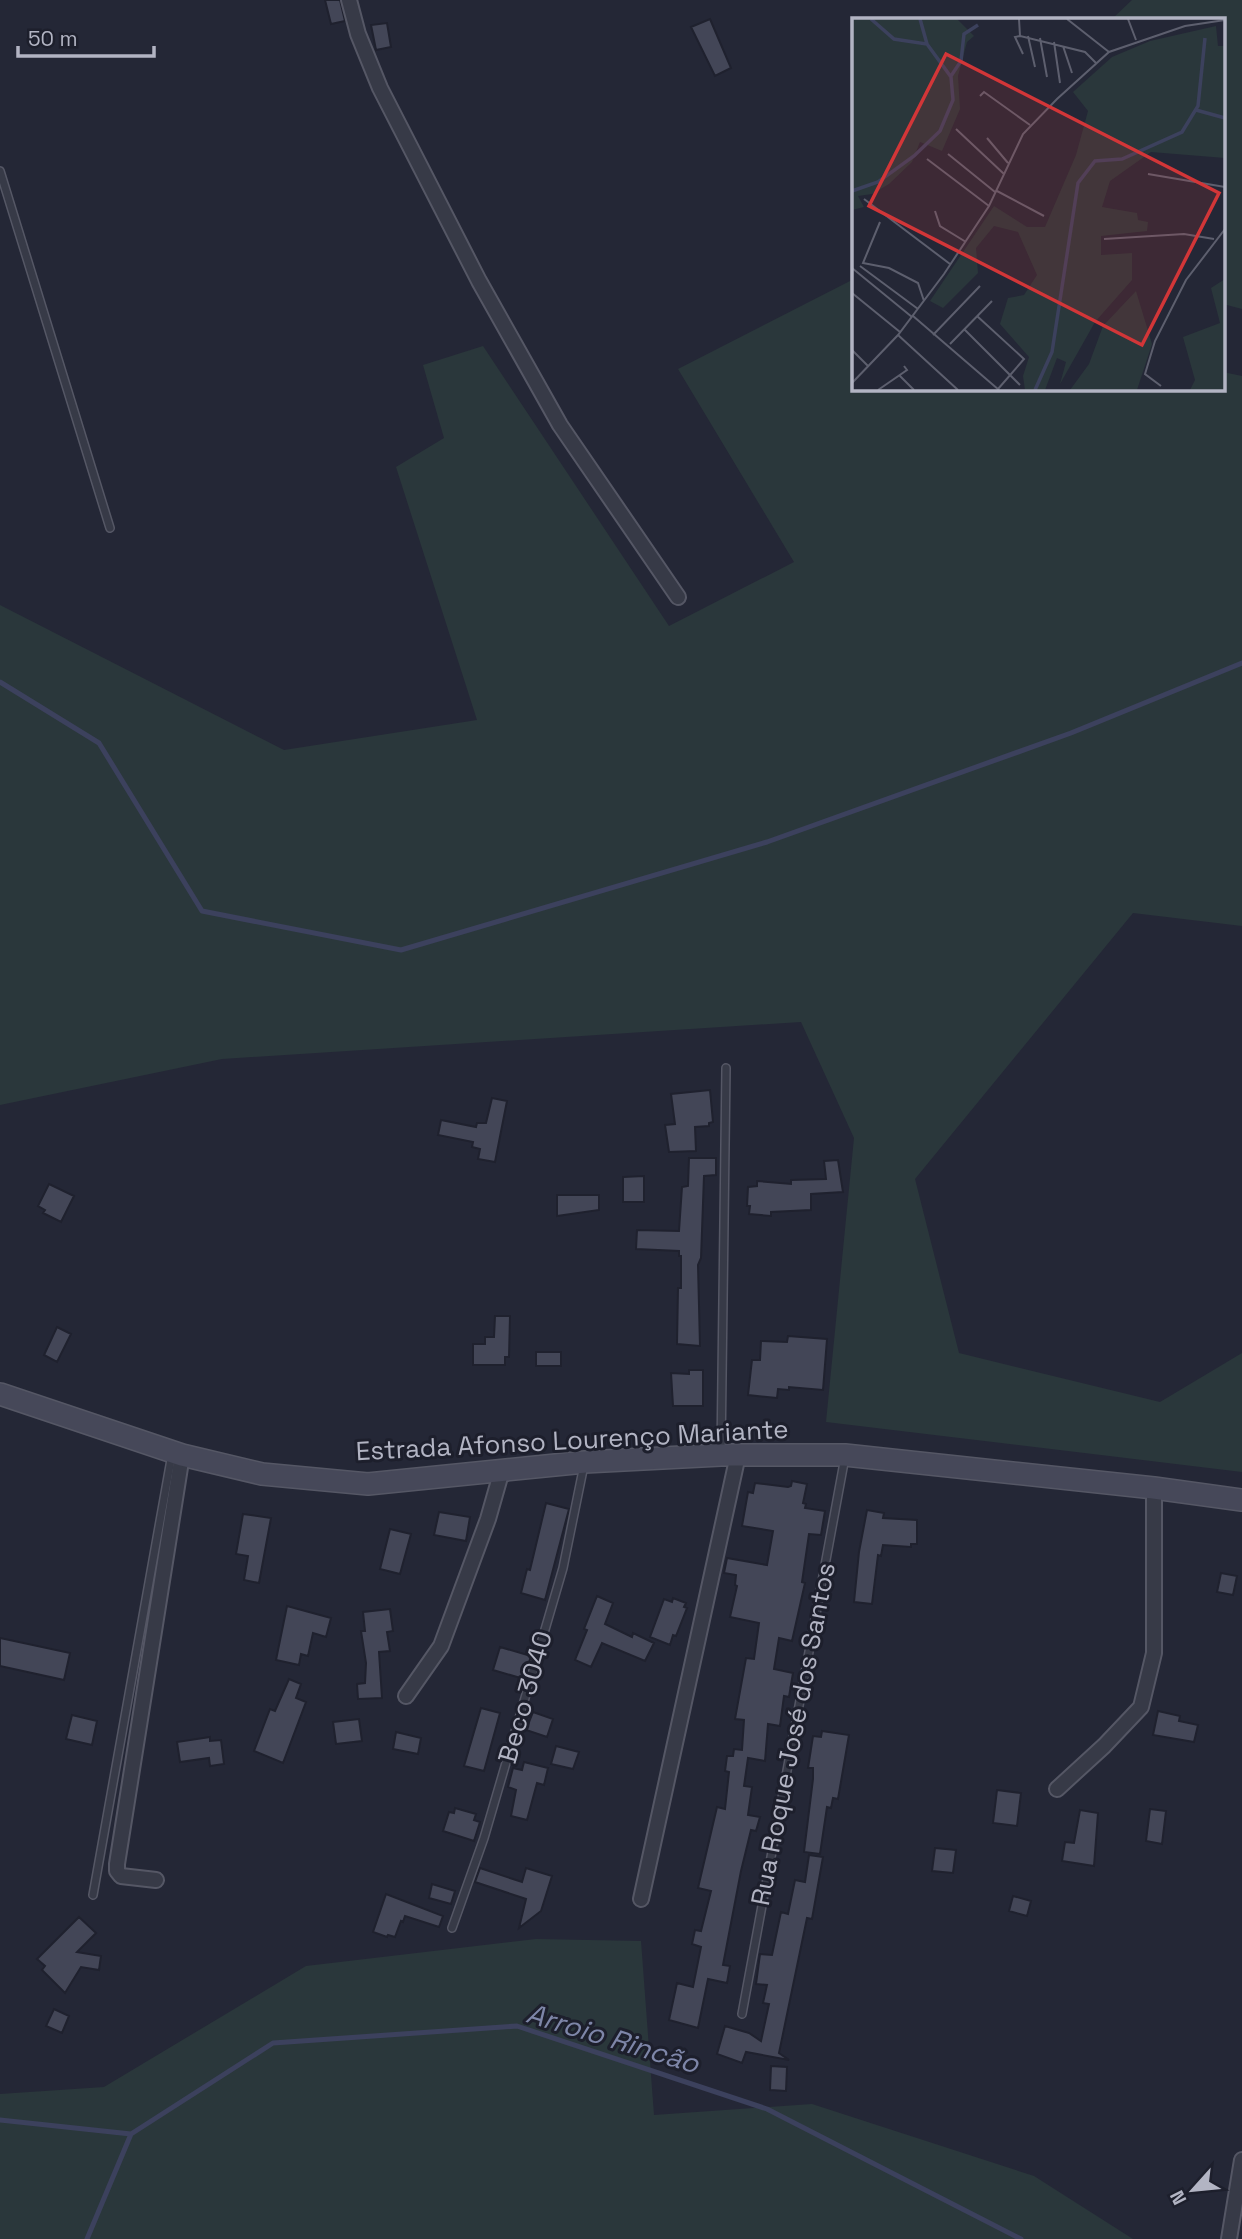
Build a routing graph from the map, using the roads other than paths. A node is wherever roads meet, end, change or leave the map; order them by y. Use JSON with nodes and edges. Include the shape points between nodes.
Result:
{"nodes":[{"id":1,"x":349,"y":0,"type":"edge"},
{"id":2,"x":0,"y":171,"type":"edge"},
{"id":3,"x":110,"y":528,"type":"dead end"},
{"id":4,"x":678,"y":597,"type":"dead end"},
{"id":5,"x":726,"y":1068,"type":"dead end"},
{"id":6,"x":0,"y":1394,"type":"edge"},
{"id":7,"x":177,"y":1453,"type":"junction"},
{"id":8,"x":729,"y":1455,"type":"junction"},
{"id":9,"x":845,"y":1455,"type":"junction"},
{"id":10,"x":585,"y":1462,"type":"junction"},
{"id":11,"x":502,"y":1470,"type":"junction"},
{"id":12,"x":1154,"y":1488,"type":"junction"},
{"id":13,"x":1242,"y":1500,"type":"edge"},
{"id":14,"x":406,"y":1696,"type":"dead end"},
{"id":15,"x":1057,"y":1790,"type":"dead end"},
{"id":16,"x":156,"y":1880,"type":"dead end"},
{"id":17,"x":93,"y":1895,"type":"dead end"},
{"id":18,"x":641,"y":1899,"type":"dead end"},
{"id":19,"x":453,"y":1928,"type":"dead end"},
{"id":20,"x":741,"y":2014,"type":"dead end"},
{"id":21,"x":1242,"y":2160,"type":"edge"},
{"id":22,"x":1229,"y":2239,"type":"edge"}],
"edges":[{"from":1,"to":4,"type":"street","via":[[380,88],[479,281],[560,425]]},
{"from":2,"to":3,"type":"lane"},
{"from":5,"to":8,"type":"lane"},
{"from":6,"to":7,"type":"main road","name":"Estrada Afonso Lourenço Mariante"},
{"from":7,"to":11,"type":"main road","name":"Estrada Afonso Lourenço Mariante","via":[[262,1474],[368,1484]]},
{"from":7,"to":16,"type":"street","via":[[117,1864],[121,1876]]},
{"from":7,"to":17,"type":"lane"},
{"from":8,"to":9,"type":"main road","name":"Estrada Afonso Lourenço Mariante"},
{"from":8,"to":10,"type":"main road","name":"Estrada Afonso Lourenço Mariante"},
{"from":8,"to":18,"type":"street"},
{"from":9,"to":12,"type":"main road","name":"Estrada Afonso Lourenço Mariante"},
{"from":9,"to":20,"type":"lane","name":"Rua Roque José dos Santos"},
{"from":10,"to":11,"type":"main road","name":"Estrada Afonso Lourenço Mariante"},
{"from":10,"to":19,"type":"lane","name":"Beco 3040","via":[[563,1568]]},
{"from":11,"to":14,"type":"street","via":[[441,1646]]},
{"from":12,"to":13,"type":"main road","name":"Estrada Afonso Lourenço Mariante"},
{"from":12,"to":15,"type":"street","via":[[1154,1653],[1141,1707]]},
{"from":21,"to":22,"type":"street"}]}
